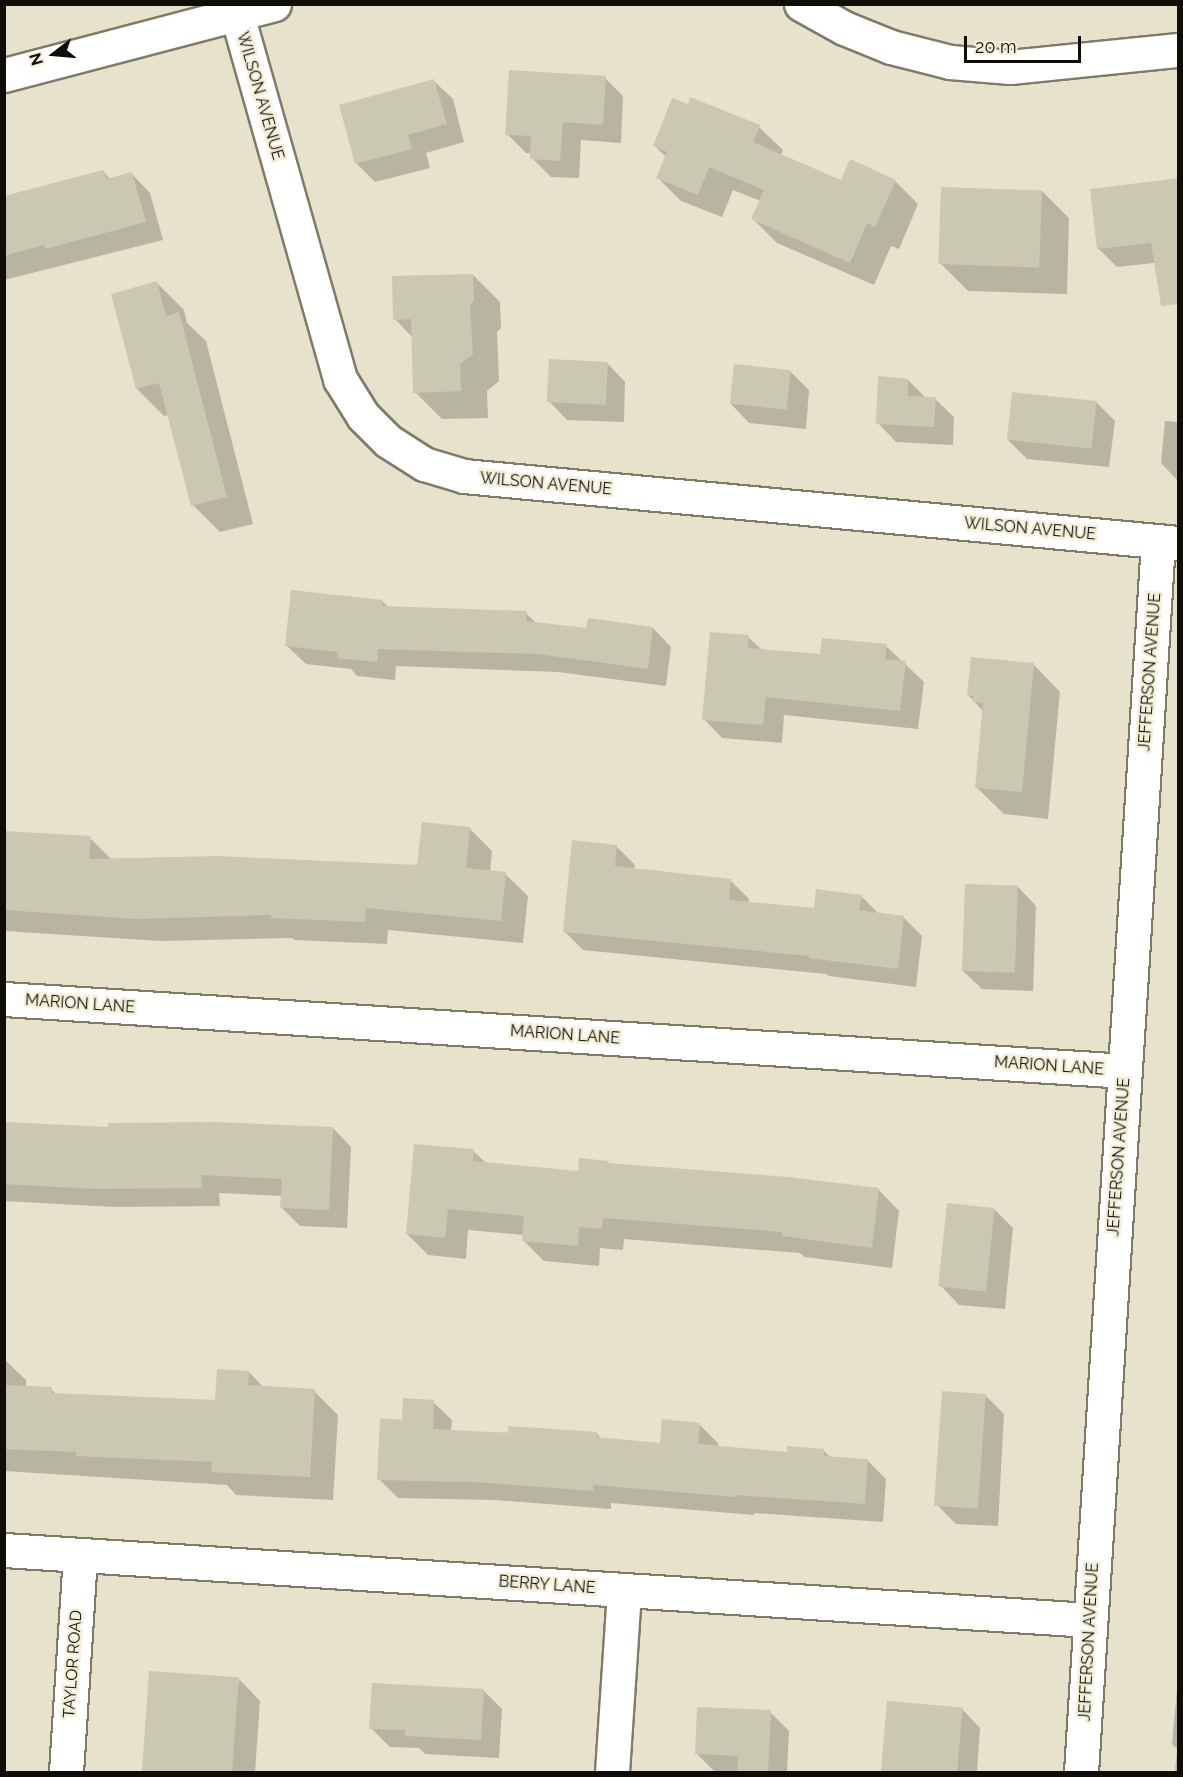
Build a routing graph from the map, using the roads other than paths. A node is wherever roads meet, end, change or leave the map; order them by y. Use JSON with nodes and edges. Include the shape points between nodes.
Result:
{"nodes":[{"id":1,"x":274,"y":4,"type":"edge"},
{"id":2,"x":801,"y":4,"type":"edge"},
{"id":3,"x":235,"y":10,"type":"edge"},
{"id":4,"x":1179,"y":50,"type":"edge"},
{"id":5,"x":4,"y":75,"type":"edge"},
{"id":6,"x":1168,"y":542,"type":"edge"},
{"id":7,"x":4,"y":999,"type":"edge"},
{"id":8,"x":1125,"y":1071,"type":"junction"},
{"id":9,"x":4,"y":1550,"type":"edge"},
{"id":10,"x":80,"y":1555,"type":"junction"},
{"id":11,"x":624,"y":1590,"type":"junction"},
{"id":12,"x":1090,"y":1620,"type":"junction"},
{"id":13,"x":66,"y":1773,"type":"edge"},
{"id":14,"x":612,"y":1773,"type":"edge"},
{"id":15,"x":1081,"y":1773,"type":"edge"}],
"edges":[{"from":1,"to":3,"type":"street"},
{"from":2,"to":4,"type":"street","via":[[844,28],[891,47],[950,62],[1010,67]]},
{"from":3,"to":5,"type":"street"},
{"from":3,"to":6,"type":"street","name":"WILSON AVENUE","via":[[340,379],[363,416],[388,441],[424,464],[464,476]]},
{"from":6,"to":8,"type":"street","name":"JEFFERSON AVENUE"},
{"from":7,"to":8,"type":"street","name":"MARION LANE"},
{"from":8,"to":12,"type":"street","name":"JEFFERSON AVENUE"},
{"from":9,"to":10,"type":"street","name":"BERRY LANE"},
{"from":10,"to":11,"type":"street","name":"BERRY LANE"},
{"from":10,"to":13,"type":"street","name":"TAYLOR ROAD"},
{"from":11,"to":12,"type":"street","name":"BERRY LANE"},
{"from":11,"to":14,"type":"street"},
{"from":12,"to":15,"type":"street","name":"JEFFERSON AVENUE"}]}
